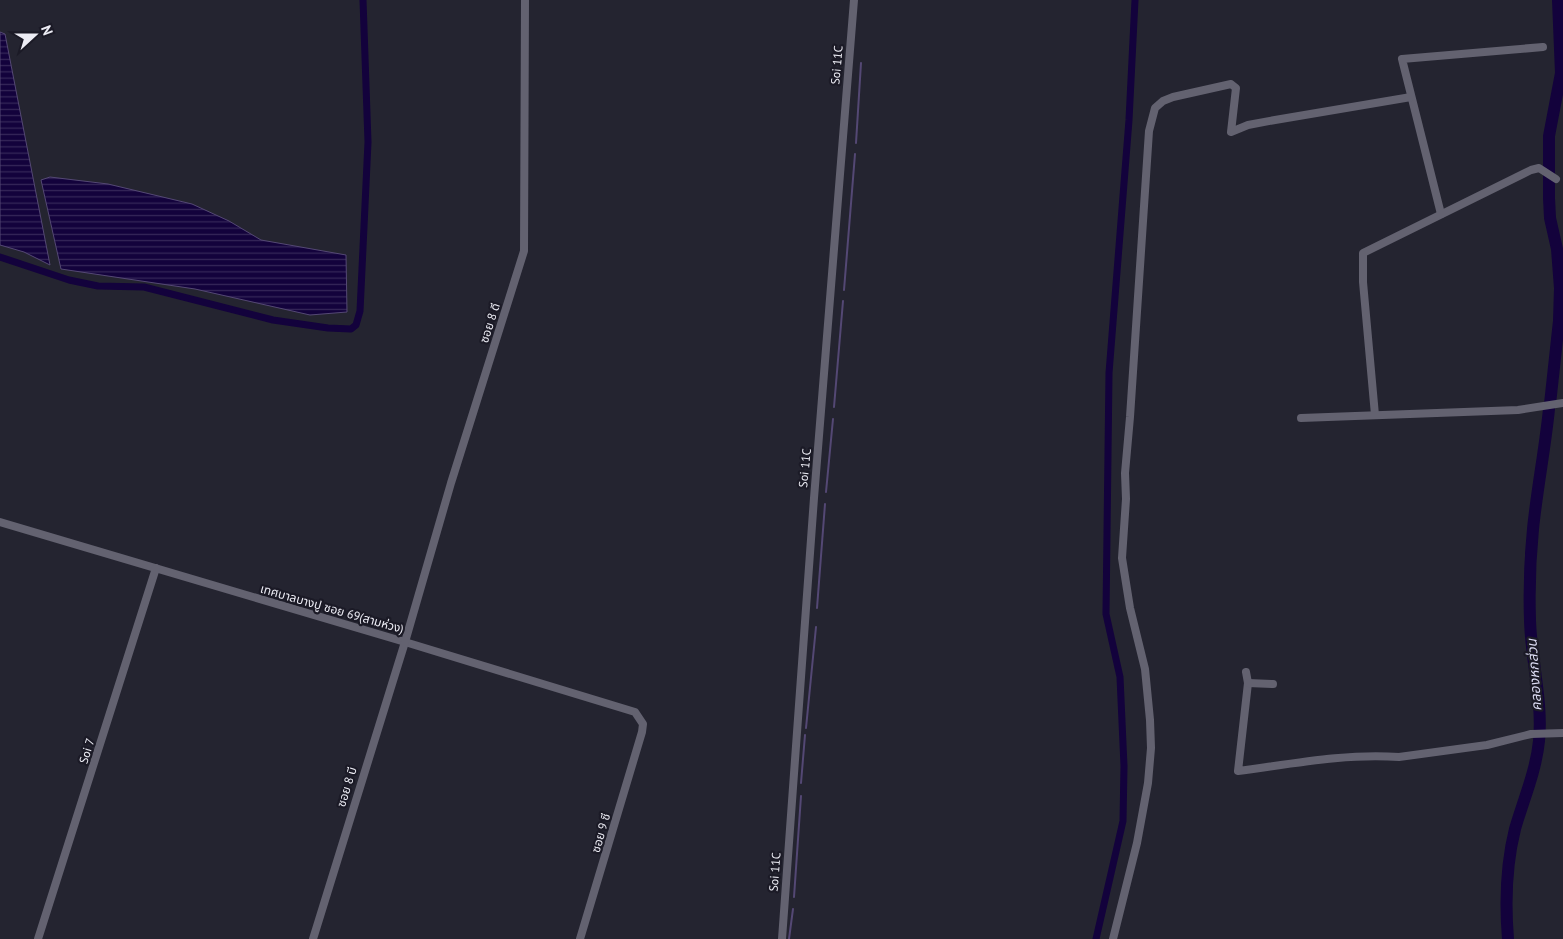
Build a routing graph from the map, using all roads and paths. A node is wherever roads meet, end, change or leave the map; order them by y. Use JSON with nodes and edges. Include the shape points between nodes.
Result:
{"nodes":[{"id":1,"x":525,"y":0,"type":"edge"},
{"id":2,"x":854,"y":0,"type":"edge"},
{"id":3,"x":1543,"y":47,"type":"dead end"},
{"id":4,"x":1411,"y":97,"type":"junction"},
{"id":5,"x":1556,"y":179,"type":"dead end"},
{"id":6,"x":1441,"y":214,"type":"junction"},
{"id":7,"x":1563,"y":403,"type":"edge"},
{"id":8,"x":1375,"y":414,"type":"junction"},
{"id":9,"x":1301,"y":418,"type":"dead end"},
{"id":10,"x":0,"y":522,"type":"edge"},
{"id":11,"x":156,"y":568,"type":"junction"},
{"id":12,"x":405,"y":642,"type":"junction"},
{"id":13,"x":1246,"y":672,"type":"dead end"},
{"id":14,"x":1248,"y":684,"type":"junction"},
{"id":15,"x":1273,"y":684,"type":"dead end"},
{"id":16,"x":642,"y":732,"type":"joint"},
{"id":17,"x":1563,"y":733,"type":"edge"},
{"id":18,"x":38,"y":939,"type":"edge"},
{"id":19,"x":313,"y":939,"type":"edge"},
{"id":20,"x":580,"y":939,"type":"edge"},
{"id":21,"x":782,"y":939,"type":"edge"},
{"id":22,"x":1113,"y":939,"type":"edge"}],
"edges":[{"from":1,"to":12,"type":"street","name":"ซอย 8 ดี","via":[[524,251]]},
{"from":2,"to":21,"type":"street","name":"Soi 11C"},
{"from":3,"to":4,"type":"street","via":[[1402,59]]},
{"from":4,"to":6,"type":"street"},
{"from":4,"to":22,"type":"street","via":[[1248,125],[1231,132],[1236,88],[1230,84],[1173,97],[1155,108],[1149,131],[1146,169],[1122,558],[1145,669],[1151,748],[1140,826]]},
{"from":5,"to":6,"type":"street","via":[[1539,168]]},
{"from":6,"to":8,"type":"street","via":[[1363,253]]},
{"from":7,"to":8,"type":"street","via":[[1518,410]]},
{"from":8,"to":9,"type":"street"},
{"from":10,"to":11,"type":"street","name":"เทศบาลบางปู ซอย 69(สามห่วง)"},
{"from":11,"to":12,"type":"street","name":"เทศบาลบางปู ซอย 69(สามห่วง)"},
{"from":11,"to":18,"type":"street","name":"Soi 7"},
{"from":12,"to":16,"type":"street","name":"เทศบาลบางปู ซอย 69(สามห่วง)","via":[[635,712],[643,724]]},
{"from":12,"to":19,"type":"street","name":"ซอย 8 บี"},
{"from":13,"to":14,"type":"street"},
{"from":14,"to":15,"type":"street"},
{"from":14,"to":17,"type":"street","via":[[1238,771],[1323,759],[1399,757],[1487,745],[1531,734]]},
{"from":16,"to":20,"type":"street","name":"ซอย 9 ซี"}]}
